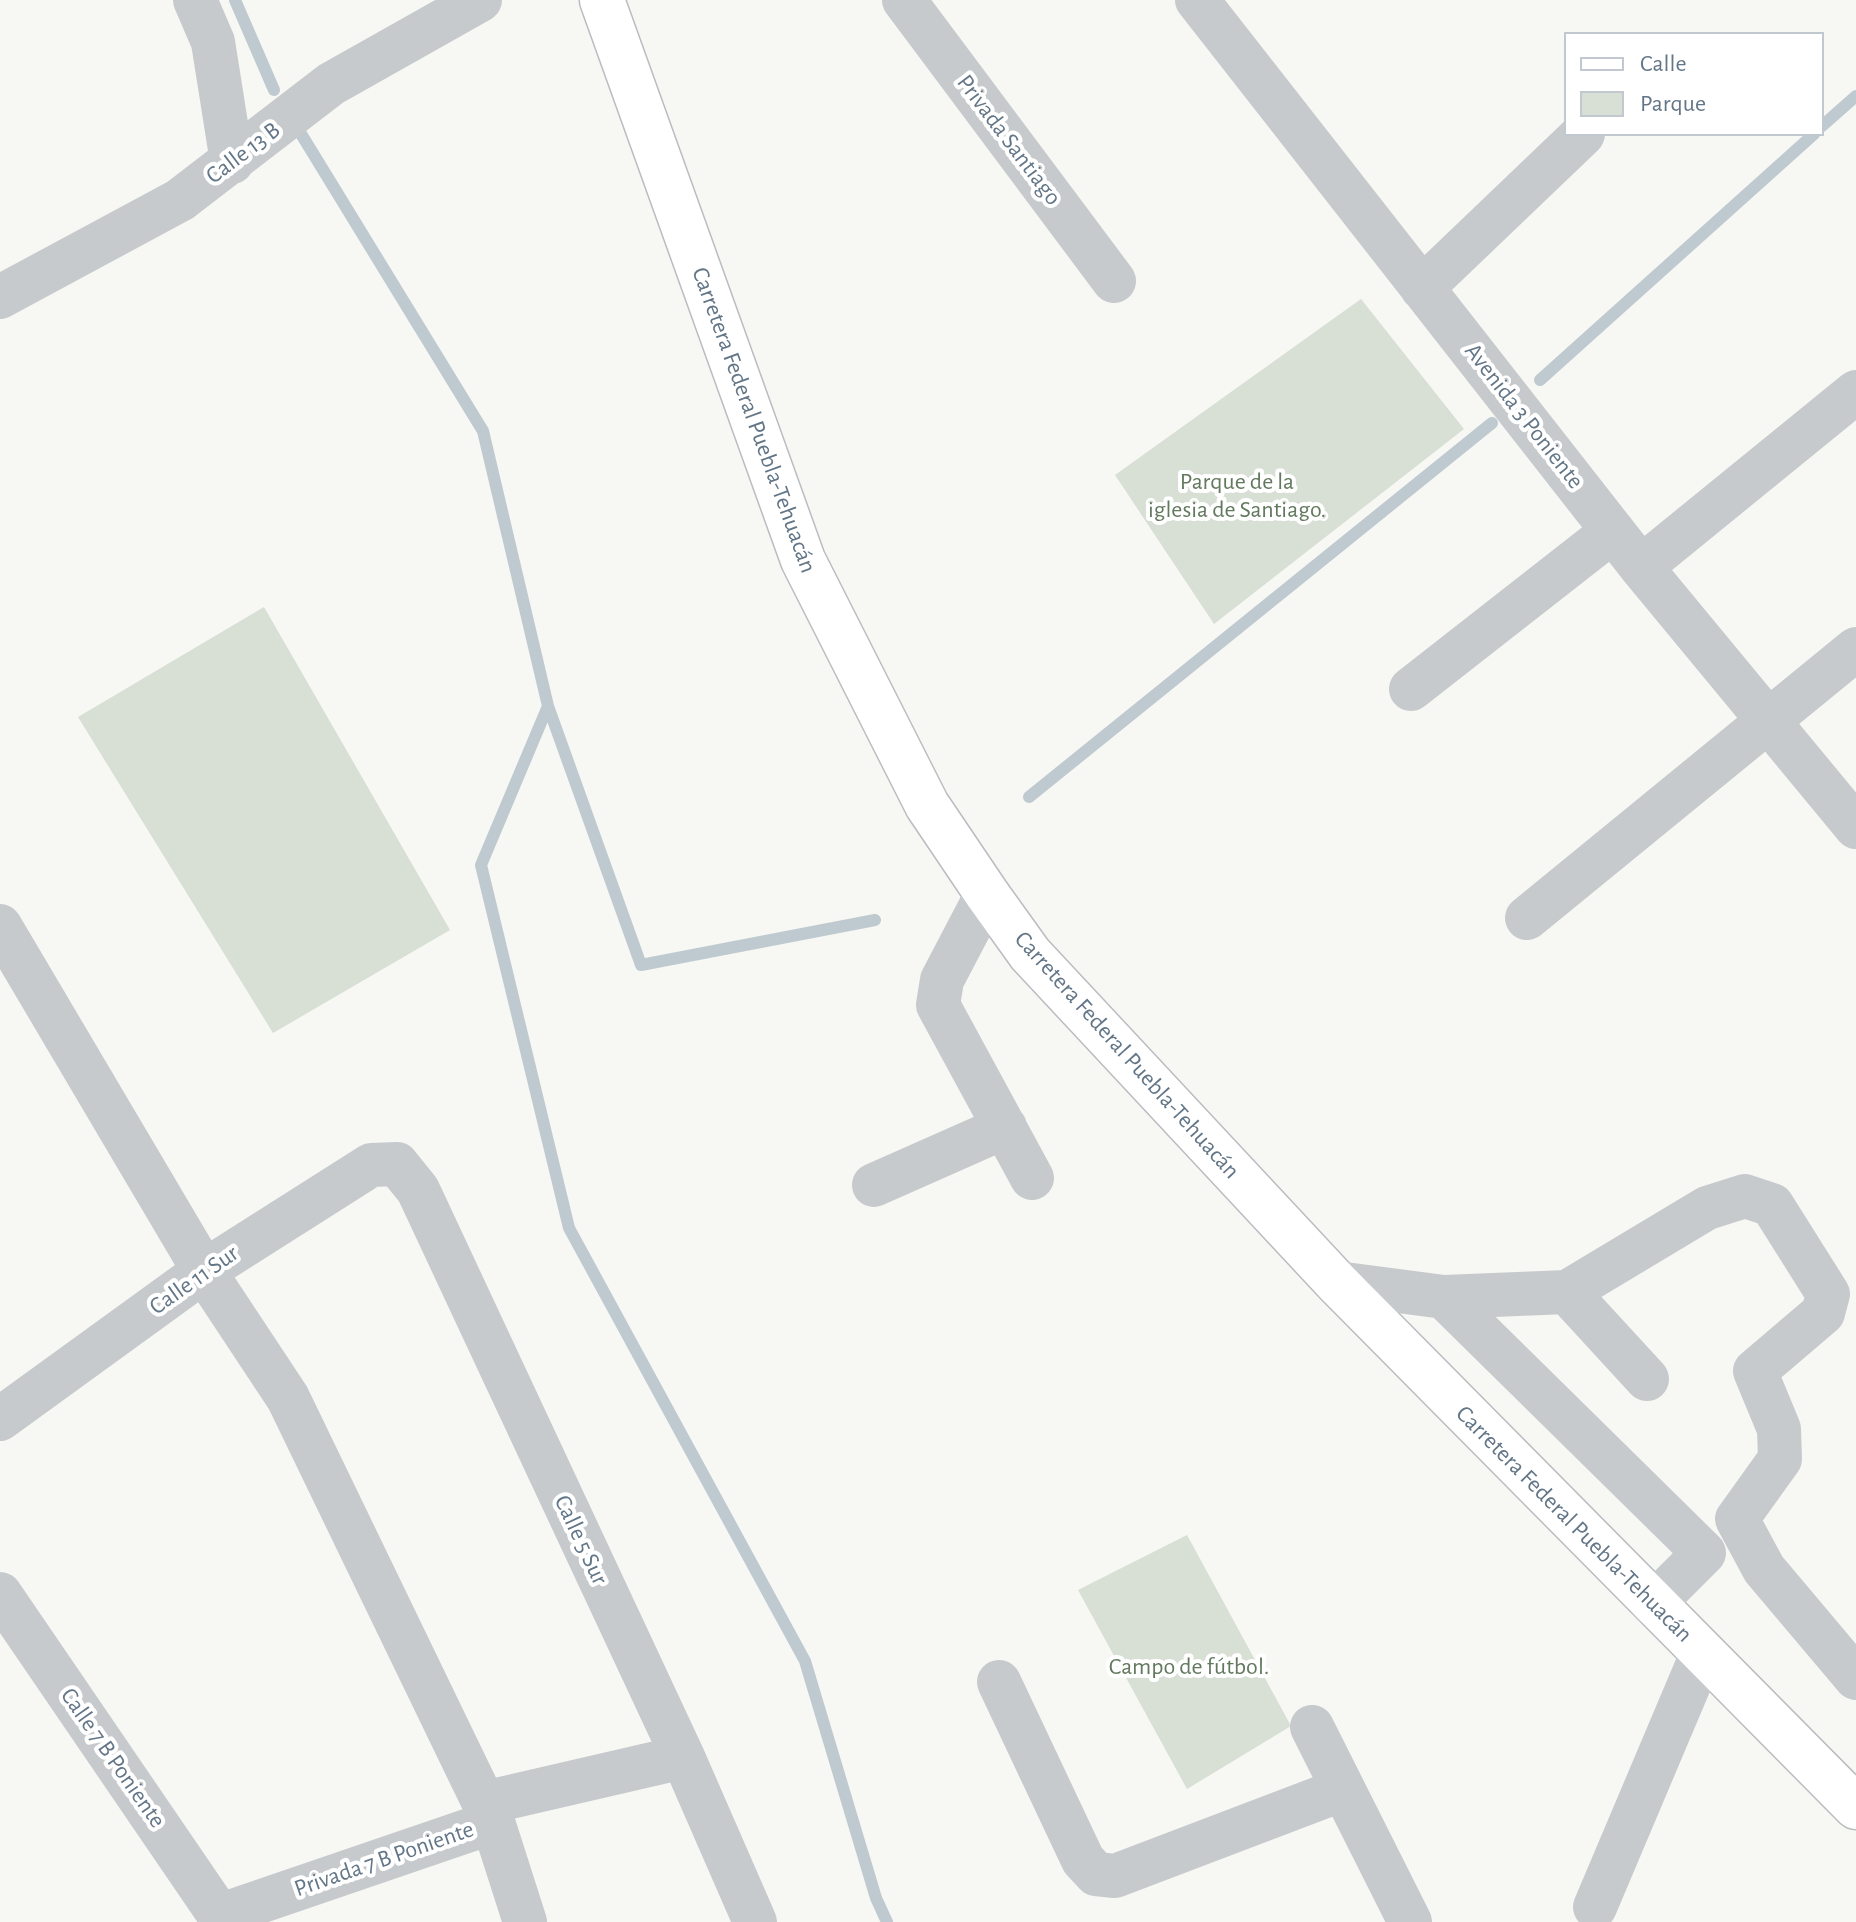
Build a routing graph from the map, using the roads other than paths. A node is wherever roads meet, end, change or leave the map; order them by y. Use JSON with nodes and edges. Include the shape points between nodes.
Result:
{"nodes":[{"id":1,"x":195,"y":0,"type":"edge"},
{"id":2,"x":480,"y":0,"type":"edge"},
{"id":3,"x":602,"y":0,"type":"edge"},
{"id":4,"x":904,"y":0,"type":"edge"},
{"id":5,"x":1197,"y":0,"type":"edge"},
{"id":6,"x":1581,"y":136,"type":"edge"},
{"id":7,"x":232,"y":162,"type":"junction"},
{"id":8,"x":1114,"y":281,"type":"dead end"},
{"id":9,"x":1422,"y":288,"type":"junction"},
{"id":10,"x":0,"y":297,"type":"edge"},
{"id":11,"x":1856,"y":392,"type":"edge"},
{"id":12,"x":1613,"y":531,"type":"junction"},
{"id":13,"x":1641,"y":567,"type":"junction"},
{"id":14,"x":1856,"y":649,"type":"edge"},
{"id":15,"x":1411,"y":689,"type":"dead end"},
{"id":16,"x":1766,"y":722,"type":"junction"},
{"id":17,"x":1856,"y":827,"type":"edge"},
{"id":18,"x":987,"y":894,"type":"junction"},
{"id":19,"x":1527,"y":918,"type":"dead end"},
{"id":20,"x":0,"y":926,"type":"edge"},
{"id":21,"x":1005,"y":1127,"type":"junction"},
{"id":22,"x":397,"y":1164,"type":"joint"},
{"id":23,"x":1032,"y":1178,"type":"dead end"},
{"id":24,"x":874,"y":1185,"type":"dead end"},
{"id":25,"x":204,"y":1271,"type":"junction"},
{"id":26,"x":1337,"y":1283,"type":"junction"},
{"id":27,"x":1567,"y":1292,"type":"junction"},
{"id":28,"x":1444,"y":1297,"type":"junction"},
{"id":29,"x":1647,"y":1379,"type":"dead end"},
{"id":30,"x":0,"y":1419,"type":"edge"},
{"id":31,"x":1737,"y":1519,"type":"junction"},
{"id":32,"x":1704,"y":1553,"type":"junction"},
{"id":33,"x":0,"y":1594,"type":"edge"},
{"id":34,"x":1653,"y":1604,"type":"junction"},
{"id":35,"x":1702,"y":1654,"type":"junction"},
{"id":36,"x":1856,"y":1678,"type":"edge"},
{"id":37,"x":999,"y":1682,"type":"dead end"},
{"id":38,"x":1312,"y":1727,"type":"dead end"},
{"id":39,"x":683,"y":1757,"type":"junction"},
{"id":40,"x":1341,"y":1790,"type":"junction"},
{"id":41,"x":1856,"y":1807,"type":"edge"},
{"id":42,"x":489,"y":1813,"type":"junction"},
{"id":43,"x":1595,"y":1907,"type":"dead end"},
{"id":44,"x":222,"y":1918,"type":"edge"},
{"id":45,"x":525,"y":1922,"type":"edge"},
{"id":46,"x":755,"y":1922,"type":"edge"},
{"id":47,"x":1410,"y":1922,"type":"edge"}],
"edges":[{"from":1,"to":7,"type":"street","via":[[213,42]]},
{"from":2,"to":7,"type":"street","name":"Calle 13 B","via":[[331,84]]},
{"from":3,"to":18,"type":"main road","name":"Carretera Federal Puebla-Tehuacán","via":[[803,560],[927,805]]},
{"from":4,"to":8,"type":"street","name":"Privada Santiago"},
{"from":5,"to":9,"type":"street","name":"Avenida 3 Poniente"},
{"from":6,"to":9,"type":"street"},
{"from":7,"to":10,"type":"street","name":"Calle 13 B","via":[[180,200]]},
{"from":9,"to":12,"type":"street","name":"Avenida 3 Poniente"},
{"from":11,"to":13,"type":"street"},
{"from":12,"to":13,"type":"street","name":"Avenida 3 Poniente"},
{"from":12,"to":15,"type":"street"},
{"from":13,"to":16,"type":"street","name":"Avenida 3 Poniente"},
{"from":14,"to":16,"type":"street"},
{"from":16,"to":17,"type":"street","name":"Avenida 3 Poniente"},
{"from":16,"to":19,"type":"street"},
{"from":18,"to":21,"type":"street","via":[[942,980],[938,1005]]},
{"from":18,"to":26,"type":"main road","name":"Carretera Federal Puebla-Tehuacán","via":[[1030,954]]},
{"from":20,"to":25,"type":"street"},
{"from":21,"to":23,"type":"street"},
{"from":21,"to":24,"type":"street"},
{"from":22,"to":25,"type":"street","name":"Calle 11 Sur","via":[[371,1165]]},
{"from":22,"to":39,"type":"street","name":"Calle 5 Sur","via":[[418,1190]]},
{"from":25,"to":30,"type":"street","name":"Calle 11 Sur"},
{"from":25,"to":42,"type":"street","via":[[288,1398]]},
{"from":26,"to":28,"type":"street"},
{"from":26,"to":34,"type":"main road","name":"Carretera Federal Puebla-Tehuacán"},
{"from":27,"to":28,"type":"street"},
{"from":27,"to":29,"type":"street"},
{"from":27,"to":31,"type":"street","via":[[1707,1208],[1745,1196],[1772,1205],[1828,1294],[1823,1313],[1755,1371],[1779,1429],[1780,1459]]},
{"from":28,"to":32,"type":"street"},
{"from":31,"to":32,"type":"street"},
{"from":31,"to":36,"type":"street","via":[[1764,1569]]},
{"from":32,"to":34,"type":"street"},
{"from":33,"to":44,"type":"street","name":"Calle 7 B Poniente"},
{"from":34,"to":35,"type":"main road","name":"Carretera Federal Puebla-Tehuacán"},
{"from":35,"to":41,"type":"main road","name":"Carretera Federal Puebla-Tehuacán"},
{"from":35,"to":43,"type":"street"},
{"from":37,"to":40,"type":"street","via":[[1083,1860],[1096,1874],[1115,1876]]},
{"from":38,"to":40,"type":"street"},
{"from":39,"to":42,"type":"street","name":"Privada 7 B Poniente"},
{"from":39,"to":46,"type":"street","name":"Calle 5 Sur"},
{"from":40,"to":47,"type":"street"},
{"from":42,"to":44,"type":"street","name":"Privada 7 B Poniente"},
{"from":42,"to":45,"type":"street","name":"Privada 7 B Poniente"}]}
